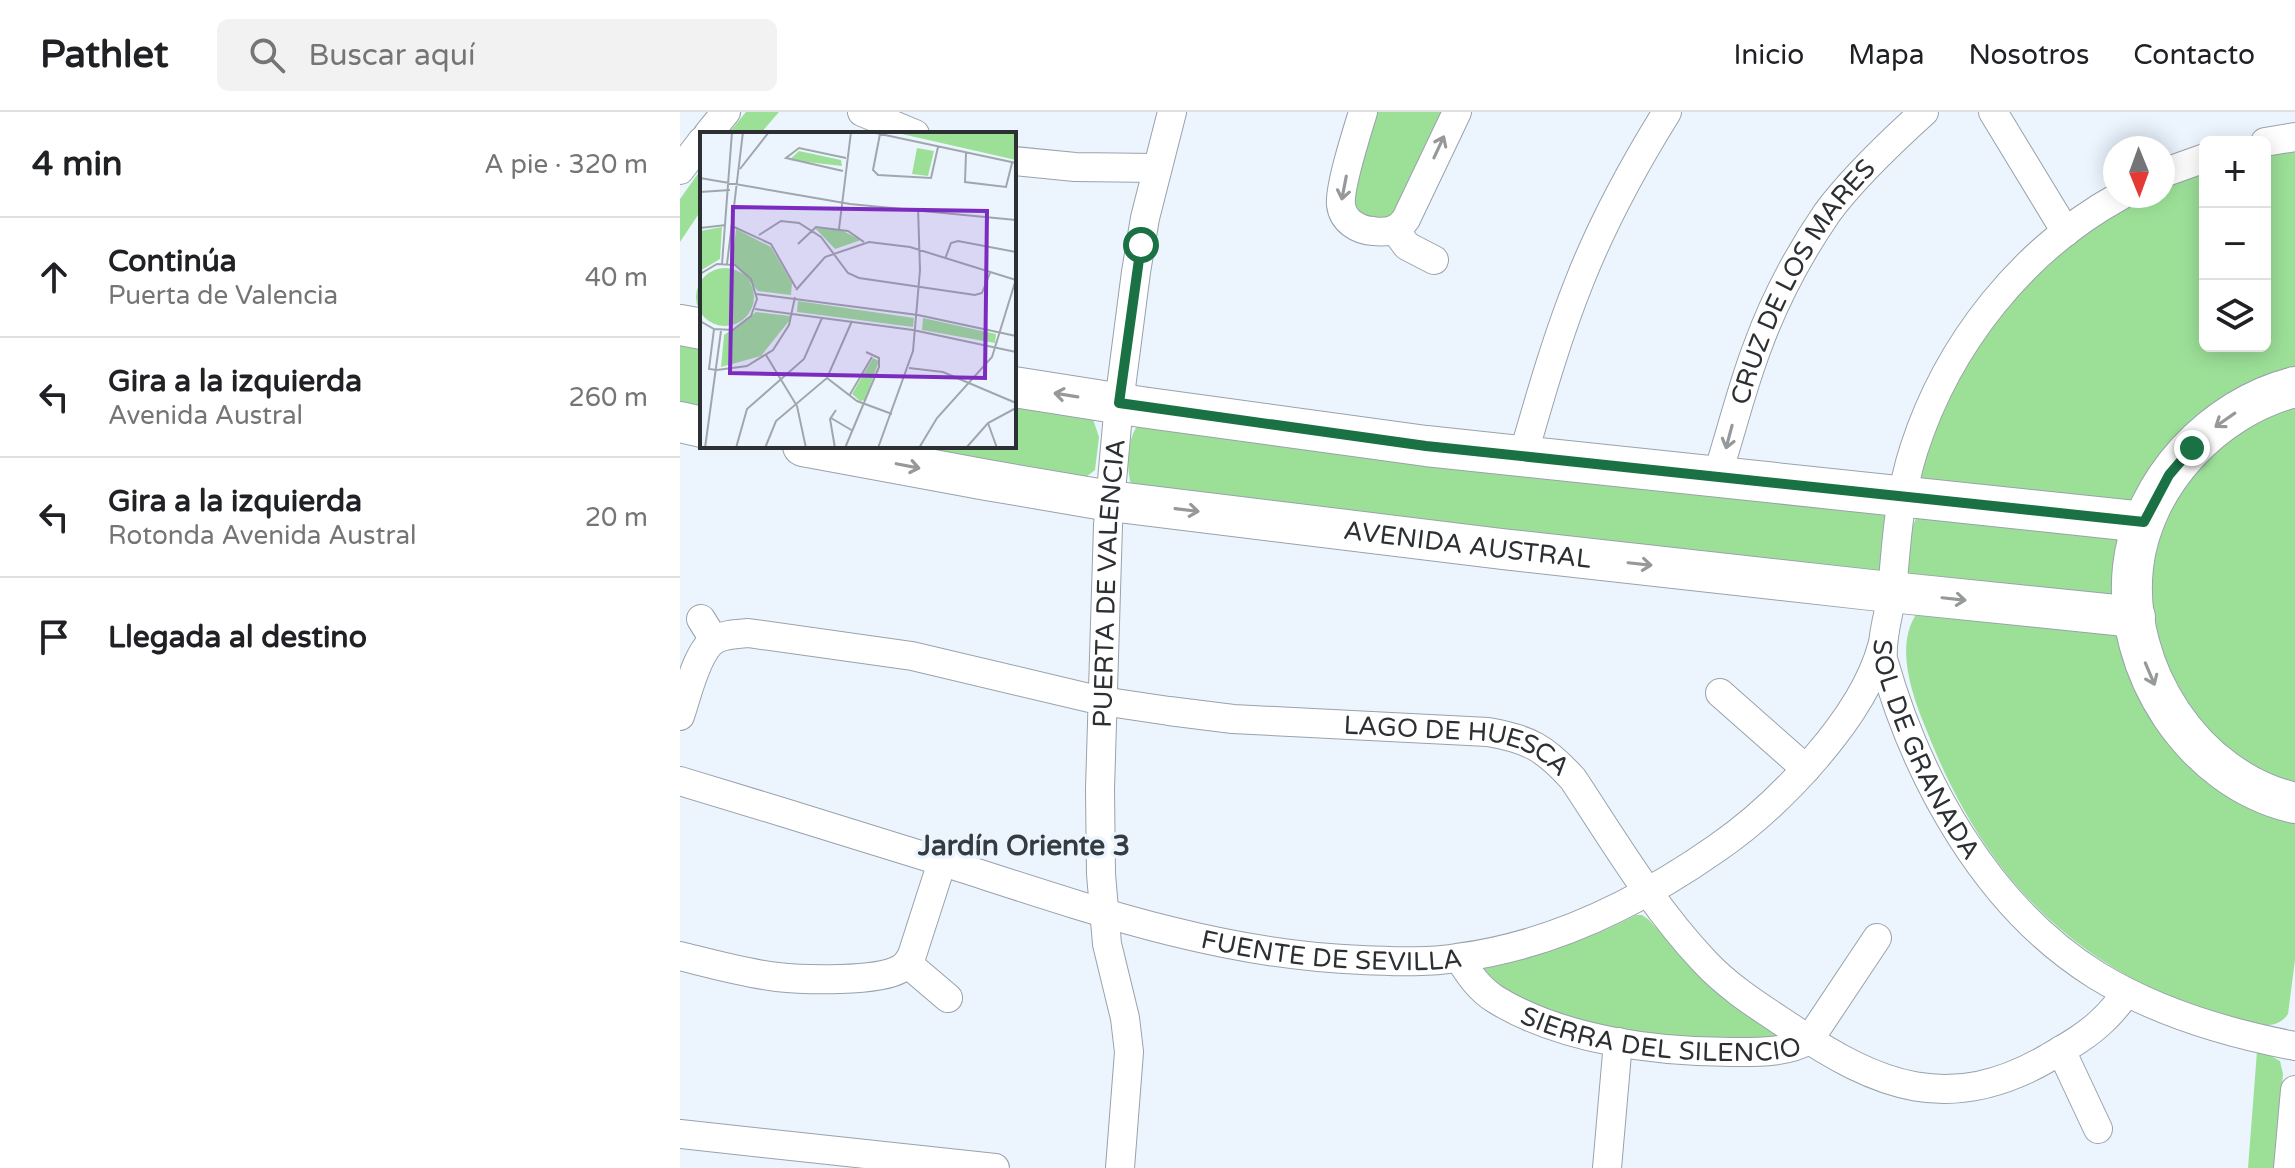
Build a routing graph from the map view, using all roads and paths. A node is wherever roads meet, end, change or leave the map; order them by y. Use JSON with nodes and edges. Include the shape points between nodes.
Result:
{"nodes":[{"id":1,"x":726,"y":112,"type":"edge"},
{"id":2,"x":862,"y":112,"type":"edge"},
{"id":3,"x":1172,"y":112,"type":"edge"},
{"id":4,"x":1363,"y":112,"type":"edge"},
{"id":5,"x":1457,"y":112,"type":"edge"},
{"id":6,"x":1667,"y":112,"type":"edge"},
{"id":7,"x":1924,"y":112,"type":"edge"},
{"id":8,"x":1993,"y":112,"type":"edge"},
{"id":9,"x":710,"y":132,"type":"edge"},
{"id":10,"x":910,"y":132,"type":"edge"},
{"id":11,"x":2295,"y":137,"type":"edge"},
{"id":12,"x":2271,"y":141,"type":"edge"},
{"id":13,"x":700,"y":144,"type":"edge"},
{"id":14,"x":2199,"y":160,"type":"edge"},
{"id":15,"x":1016,"y":161,"type":"edge"},
{"id":16,"x":1157,"y":168,"type":"junction"},
{"id":17,"x":2175,"y":169,"type":"edge"},
{"id":18,"x":680,"y":170,"type":"edge"},
{"id":19,"x":2103,"y":207,"type":"edge"},
{"id":20,"x":1395,"y":230,"type":"junction"},
{"id":21,"x":2066,"y":232,"type":"junction"},
{"id":22,"x":1434,"y":260,"type":"dead end"},
{"id":23,"x":680,"y":325,"type":"edge"},
{"id":24,"x":700,"y":329,"type":"edge"},
{"id":25,"x":1016,"y":387,"type":"edge"},
{"id":26,"x":2295,"y":387,"type":"edge"},
{"id":27,"x":1119,"y":403,"type":"junction"},
{"id":28,"x":680,"y":422,"type":"edge"},
{"id":29,"x":700,"y":427,"type":"edge"},
{"id":30,"x":814,"y":448,"type":"edge"},
{"id":31,"x":1523,"y":456,"type":"junction"},
{"id":32,"x":1717,"y":476,"type":"junction"},
{"id":33,"x":1903,"y":496,"type":"junction"},
{"id":34,"x":1110,"y":501,"type":"junction"},
{"id":35,"x":2144,"y":522,"type":"junction"},
{"id":36,"x":1892,"y":592,"type":"junction"},
{"id":37,"x":2135,"y":617,"type":"junction"},
{"id":38,"x":1882,"y":646,"type":"junction"},
{"id":39,"x":1720,"y":693,"type":"dead end"},
{"id":40,"x":1102,"y":701,"type":"junction"},
{"id":41,"x":680,"y":716,"type":"edge"},
{"id":42,"x":1806,"y":769,"type":"junction"},
{"id":43,"x":680,"y":781,"type":"edge"},
{"id":44,"x":2295,"y":803,"type":"edge"},
{"id":45,"x":942,"y":862,"type":"junction"},
{"id":46,"x":1648,"y":891,"type":"junction"},
{"id":47,"x":1103,"y":914,"type":"junction"},
{"id":48,"x":1877,"y":938,"type":"dead end"},
{"id":49,"x":680,"y":956,"type":"edge"},
{"id":50,"x":1459,"y":958,"type":"junction"},
{"id":51,"x":908,"y":964,"type":"junction"},
{"id":52,"x":2127,"y":993,"type":"junction"},
{"id":53,"x":948,"y":998,"type":"dead end"},
{"id":54,"x":1809,"y":1040,"type":"junction"},
{"id":55,"x":1618,"y":1042,"type":"junction"},
{"id":56,"x":2295,"y":1046,"type":"edge"},
{"id":57,"x":2061,"y":1050,"type":"junction"},
{"id":58,"x":2295,"y":1090,"type":"edge"},
{"id":59,"x":2098,"y":1129,"type":"dead end"},
{"id":60,"x":680,"y":1134,"type":"edge"},
{"id":61,"x":995,"y":1168,"type":"edge"},
{"id":62,"x":1120,"y":1168,"type":"edge"},
{"id":63,"x":1607,"y":1168,"type":"edge"},
{"id":64,"x":2288,"y":1168,"type":"edge"}],
"edges":[{"from":1,"to":9,"type":"street"},
{"from":2,"to":10,"type":"street"},
{"from":3,"to":16,"type":"street","name":"PUERTA DE VALENCIA"},
{"from":4,"to":20,"type":"street","one_way":true,"via":[[1347,170],[1344,215],[1360,229]]},
{"from":20,"to":5,"type":"street","one_way":true,"via":[[1413,207]]},
{"from":6,"to":31,"type":"street","via":[[1579,281]]},
{"from":7,"to":32,"type":"street","name":"CRUZ DE LOS MARES","one_way":true,"via":[[1829,211],[1802,253],[1758,345]]},
{"from":8,"to":21,"type":"street"},
{"from":11,"to":12,"type":"street"},
{"from":13,"to":18,"type":"street"},
{"from":14,"to":17,"type":"street"},
{"from":15,"to":16,"type":"street"},
{"from":16,"to":27,"type":"street","name":"PUERTA DE VALENCIA","via":[[1138,259]]},
{"from":19,"to":21,"type":"street","name":"SOL DE GRANADA"},
{"from":20,"to":22,"type":"street","via":[[1407,246]]},
{"from":21,"to":33,"type":"street","name":"SOL DE GRANADA","via":[[2013,281],[1962,346],[1922,428]]},
{"from":23,"to":24,"type":"main road"},
{"from":27,"to":25,"type":"main road","one_way":true},
{"from":26,"to":35,"type":"main road","one_way":true,"via":[[2264,397],[2218,424],[2169,475]]},
{"from":27,"to":31,"type":"main road"},
{"from":27,"to":34,"type":"street","name":"PUERTA DE VALENCIA"},
{"from":28,"to":29,"type":"main road"},
{"from":30,"to":34,"type":"main road","name":"AVENIDA AUSTRAL","one_way":true},
{"from":31,"to":32,"type":"main road"},
{"from":32,"to":33,"type":"main road"},
{"from":33,"to":35,"type":"main road"},
{"from":33,"to":36,"type":"street","name":"SOL DE GRANADA"},
{"from":34,"to":36,"type":"main road","name":"AVENIDA AUSTRAL","one_way":true},
{"from":34,"to":40,"type":"street","name":"PUERTA DE VALENCIA"},
{"from":35,"to":37,"type":"main road","via":[[2133,566]]},
{"from":36,"to":37,"type":"main road","name":"AVENIDA AUSTRAL","one_way":true},
{"from":36,"to":38,"type":"street","name":"SOL DE GRANADA"},
{"from":37,"to":44,"type":"main road","one_way":true,"via":[[2150,675],[2189,739],[2235,777]]},
{"from":38,"to":42,"type":"street","name":"FUENTE DE SEVILLA","via":[[1869,680]]},
{"from":38,"to":52,"type":"street","name":"SOL DE GRANADA","via":[[1929,779],[1980,865],[2047,938]]},
{"from":39,"to":42,"type":"street"},
{"from":40,"to":41,"type":"street","name":"LAGO DE HUESCA","via":[[912,656],[708,630]]},
{"from":40,"to":46,"type":"street","name":"LAGO DE HUESCA","via":[[1233,719],[1518,737],[1541,748],[1573,779]]},
{"from":40,"to":47,"type":"street","name":"PUERTA DE VALENCIA"},
{"from":42,"to":46,"type":"street","name":"FUENTE DE SEVILLA","via":[[1731,839]]},
{"from":43,"to":45,"type":"street","name":"FUENTE DE SEVILLA"},
{"from":45,"to":47,"type":"street","name":"FUENTE DE SEVILLA"},
{"from":45,"to":51,"type":"street"},
{"from":46,"to":50,"type":"street","name":"FUENTE DE SEVILLA","via":[[1564,931]]},
{"from":46,"to":54,"type":"street","name":"LAGO DE HUESCA","via":[[1734,989]]},
{"from":47,"to":50,"type":"street","name":"FUENTE DE SEVILLA","via":[[1289,954],[1394,962]]},
{"from":47,"to":62,"type":"street","name":"PUERTA DE VALENCIA","via":[[1129,1052]]},
{"from":48,"to":54,"type":"street","name":"SIERRA DEL SILENCIO"},
{"from":49,"to":51,"type":"street","via":[[777,977],[813,979],[890,973]]},
{"from":50,"to":55,"type":"street","name":"SIERRA DEL SILENCIO","via":[[1481,989],[1512,1008]]},
{"from":51,"to":53,"type":"street"},
{"from":52,"to":56,"type":"street","name":"SOL DE GRANADA","via":[[2201,1023]]},
{"from":52,"to":57,"type":"street","name":"LAGO DE HUESCA","via":[[2103,1020]]},
{"from":54,"to":55,"type":"street","name":"SIERRA DEL SILENCIO","via":[[1787,1049],[1745,1052]]},
{"from":54,"to":57,"type":"street","name":"LAGO DE HUESCA","via":[[1889,1080],[1940,1090],[2005,1079]]},
{"from":55,"to":63,"type":"street"},
{"from":57,"to":59,"type":"street"},
{"from":58,"to":64,"type":"street"},
{"from":60,"to":61,"type":"street"}]}
